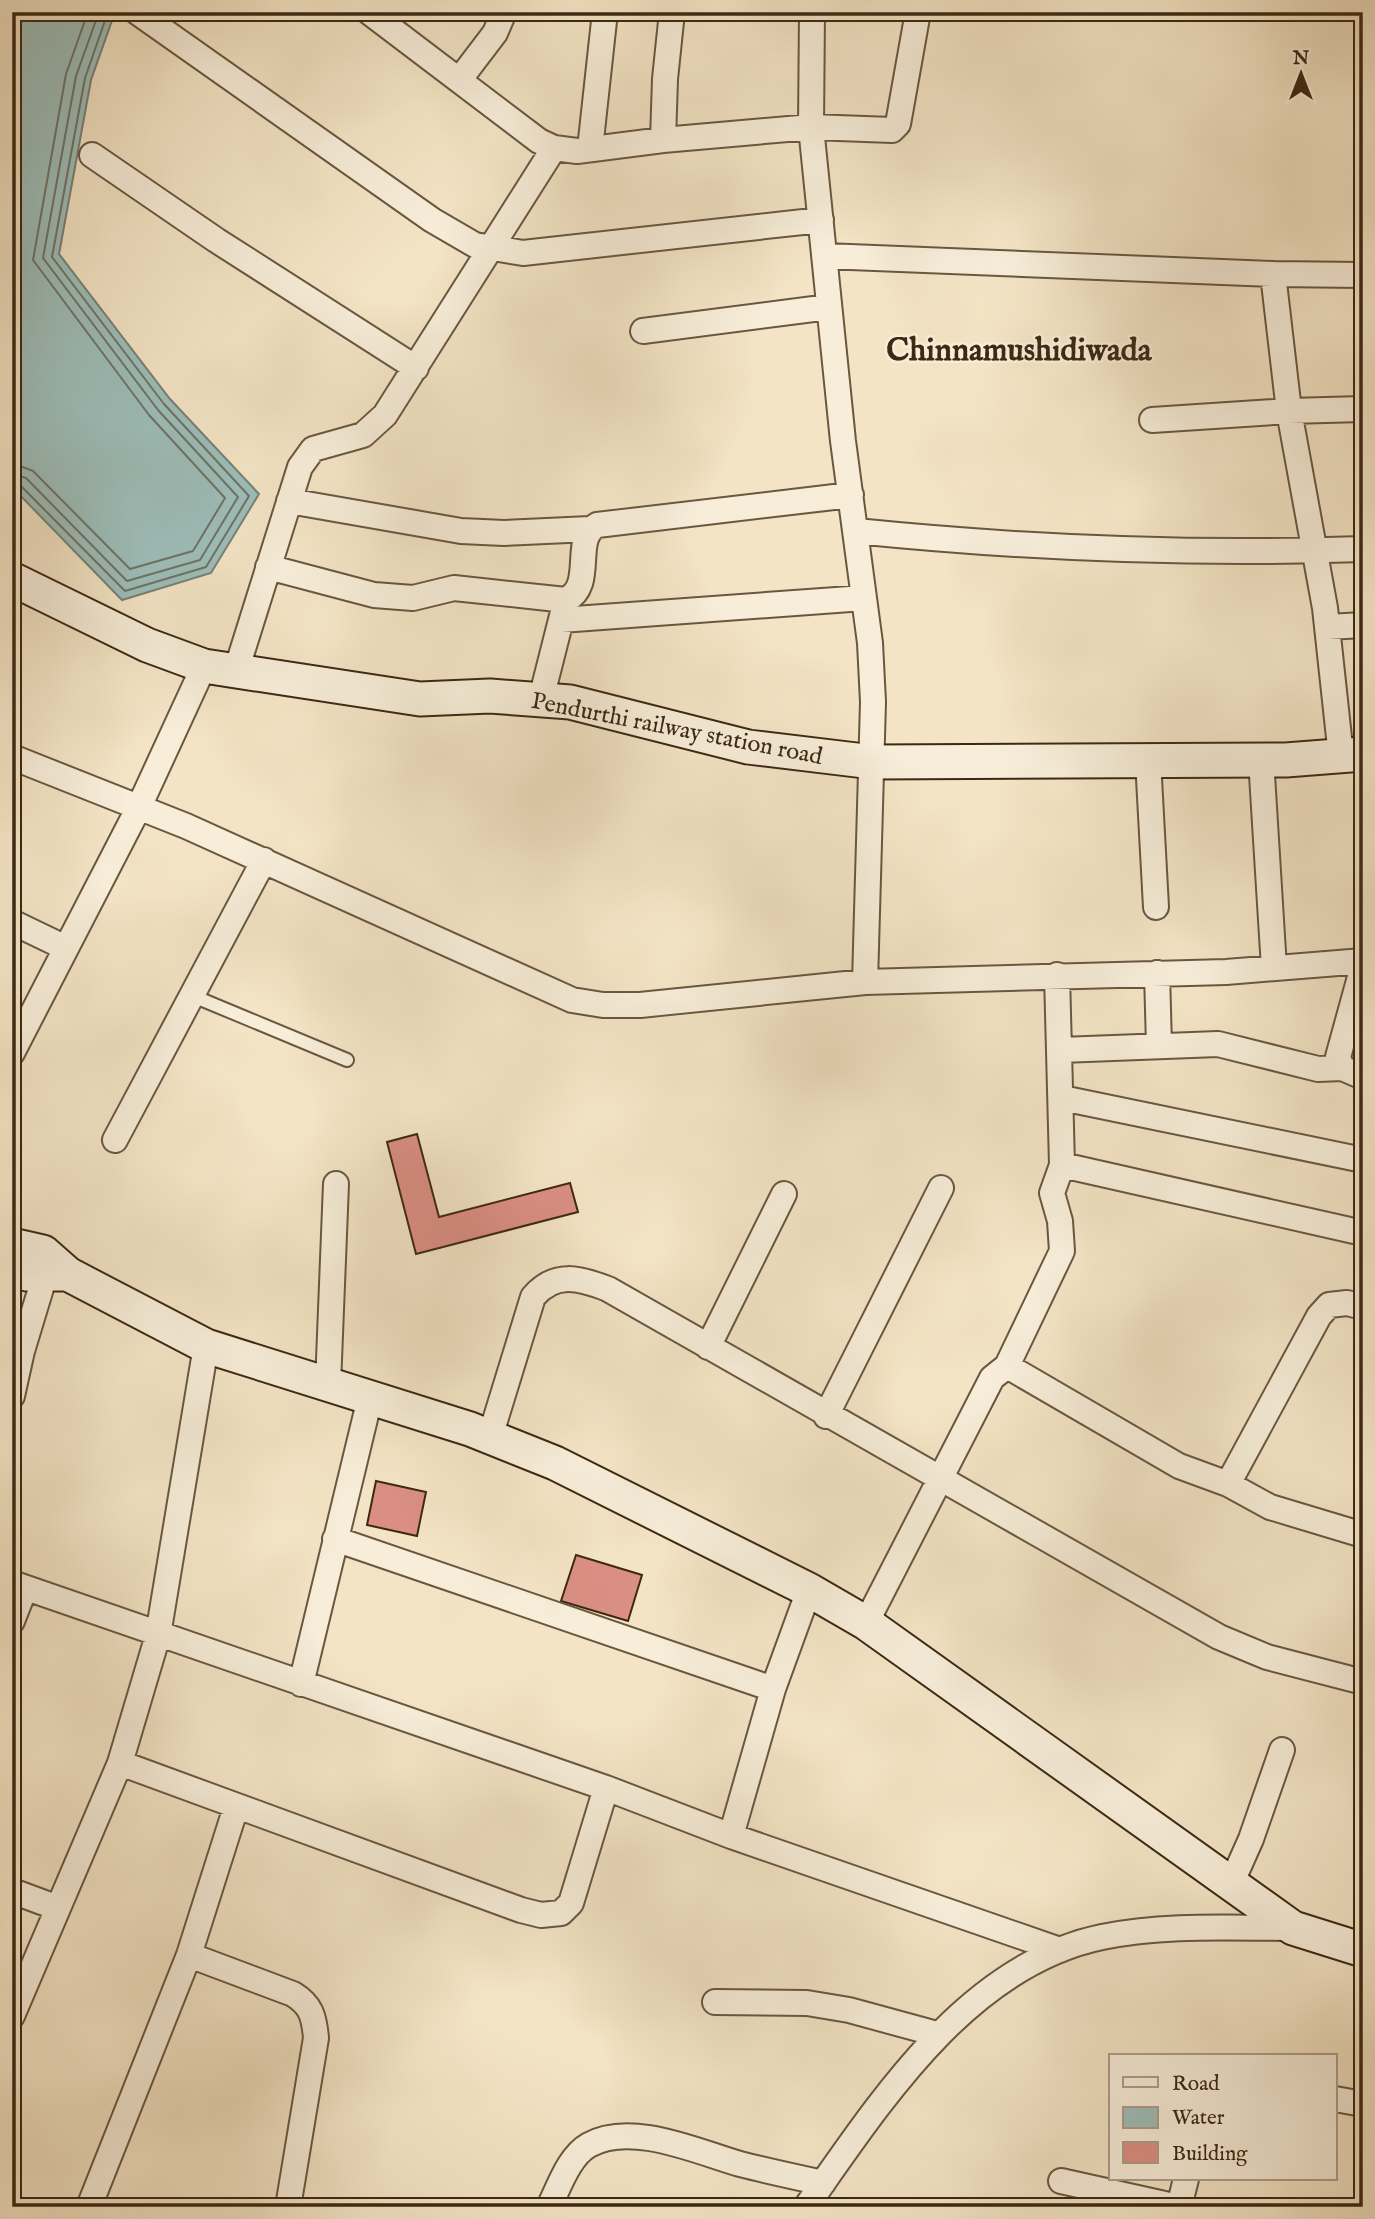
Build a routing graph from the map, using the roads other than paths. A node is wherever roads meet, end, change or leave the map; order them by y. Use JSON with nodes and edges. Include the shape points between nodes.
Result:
{"nodes":[{"id":1,"x":137,"y":12,"type":"edge"},
{"id":2,"x":369,"y":12,"type":"edge"},
{"id":3,"x":504,"y":12,"type":"edge"},
{"id":4,"x":605,"y":12,"type":"edge"},
{"id":5,"x":672,"y":12,"type":"edge"},
{"id":6,"x":812,"y":12,"type":"edge"},
{"id":7,"x":918,"y":12,"type":"edge"},
{"id":8,"x":460,"y":79,"type":"junction"},
{"id":9,"x":811,"y":127,"type":"junction"},
{"id":10,"x":663,"y":140,"type":"junction"},
{"id":11,"x":554,"y":148,"type":"junction"},
{"id":12,"x":590,"y":149,"type":"junction"},
{"id":13,"x":92,"y":155,"type":"dead end"},
{"id":14,"x":821,"y":220,"type":"junction"},
{"id":15,"x":492,"y":250,"type":"junction"},
{"id":16,"x":825,"y":256,"type":"junction"},
{"id":17,"x":1273,"y":274,"type":"junction"},
{"id":18,"x":1363,"y":275,"type":"edge"},
{"id":19,"x":829,"y":307,"type":"junction"},
{"id":20,"x":643,"y":331,"type":"dead end"},
{"id":21,"x":416,"y":368,"type":"junction"},
{"id":22,"x":1363,"y":410,"type":"edge"},
{"id":23,"x":1290,"y":411,"type":"junction"},
{"id":24,"x":1152,"y":420,"type":"dead end"},
{"id":25,"x":851,"y":495,"type":"junction"},
{"id":26,"x":289,"y":501,"type":"junction"},
{"id":27,"x":590,"y":528,"type":"junction"},
{"id":28,"x":856,"y":531,"type":"junction"},
{"id":29,"x":1363,"y":549,"type":"edge"},
{"id":30,"x":1314,"y":551,"type":"junction"},
{"id":31,"x":268,"y":567,"type":"junction"},
{"id":32,"x":12,"y":579,"type":"edge"},
{"id":33,"x":864,"y":597,"type":"junction"},
{"id":34,"x":564,"y":610,"type":"junction"},
{"id":35,"x":1363,"y":625,"type":"edge"},
{"id":36,"x":1328,"y":627,"type":"junction"},
{"id":37,"x":204,"y":667,"type":"junction"},
{"id":38,"x":236,"y":671,"type":"junction"},
{"id":39,"x":541,"y":699,"type":"junction"},
{"id":40,"x":1352,"y":755,"type":"edge"},
{"id":41,"x":12,"y":757,"type":"edge"},
{"id":42,"x":1261,"y":759,"type":"junction"},
{"id":43,"x":1148,"y":760,"type":"junction"},
{"id":44,"x":873,"y":762,"type":"junction"},
{"id":45,"x":139,"y":807,"type":"junction"},
{"id":46,"x":264,"y":860,"type":"junction"},
{"id":47,"x":1156,"y":907,"type":"dead end"},
{"id":48,"x":12,"y":922,"type":"edge"},
{"id":49,"x":66,"y":948,"type":"junction"},
{"id":50,"x":1363,"y":964,"type":"edge"},
{"id":51,"x":1274,"y":968,"type":"junction"},
{"id":52,"x":1157,"y":973,"type":"junction"},
{"id":53,"x":1057,"y":975,"type":"junction"},
{"id":54,"x":865,"y":982,"type":"junction"},
{"id":55,"x":193,"y":996,"type":"junction"},
{"id":56,"x":1159,"y":1046,"type":"junction"},
{"id":57,"x":1061,"y":1050,"type":"junction"},
{"id":58,"x":12,"y":1053,"type":"edge"},
{"id":59,"x":347,"y":1060,"type":"dead end"},
{"id":60,"x":1352,"y":1073,"type":"edge"},
{"id":61,"x":1062,"y":1098,"type":"junction"},
{"id":62,"x":115,"y":1140,"type":"dead end"},
{"id":63,"x":1363,"y":1160,"type":"edge"},
{"id":64,"x":1062,"y":1165,"type":"junction"},
{"id":65,"x":336,"y":1184,"type":"dead end"},
{"id":66,"x":941,"y":1188,"type":"dead end"},
{"id":67,"x":784,"y":1194,"type":"dead end"},
{"id":68,"x":1363,"y":1233,"type":"edge"},
{"id":69,"x":12,"y":1245,"type":"edge"},
{"id":70,"x":12,"y":1269,"type":"edge"},
{"id":71,"x":56,"y":1275,"type":"junction"},
{"id":72,"x":1363,"y":1307,"type":"edge"},
{"id":73,"x":206,"y":1346,"type":"junction"},
{"id":74,"x":708,"y":1347,"type":"junction"},
{"id":75,"x":1007,"y":1366,"type":"junction"},
{"id":76,"x":328,"y":1385,"type":"junction"},
{"id":77,"x":12,"y":1396,"type":"edge"},
{"id":78,"x":370,"y":1398,"type":"junction"},
{"id":79,"x":827,"y":1416,"type":"junction"},
{"id":80,"x":490,"y":1437,"type":"junction"},
{"id":81,"x":941,"y":1482,"type":"junction"},
{"id":82,"x":1228,"y":1484,"type":"junction"},
{"id":83,"x":1363,"y":1535,"type":"edge"},
{"id":84,"x":335,"y":1539,"type":"junction"},
{"id":85,"x":19,"y":1585,"type":"edge"},
{"id":86,"x":809,"y":1590,"type":"junction"},
{"id":87,"x":12,"y":1621,"type":"edge"},
{"id":88,"x":866,"y":1623,"type":"junction"},
{"id":89,"x":158,"y":1635,"type":"junction"},
{"id":90,"x":1363,"y":1682,"type":"edge"},
{"id":91,"x":301,"y":1684,"type":"junction"},
{"id":92,"x":773,"y":1689,"type":"junction"},
{"id":93,"x":1282,"y":1750,"type":"dead end"},
{"id":94,"x":120,"y":1763,"type":"junction"},
{"id":95,"x":606,"y":1788,"type":"junction"},
{"id":96,"x":236,"y":1807,"type":"junction"},
{"id":97,"x":731,"y":1836,"type":"junction"},
{"id":98,"x":1231,"y":1884,"type":"junction"},
{"id":99,"x":12,"y":1891,"type":"edge"},
{"id":100,"x":58,"y":1908,"type":"junction"},
{"id":101,"x":1293,"y":1928,"type":"junction"},
{"id":102,"x":1361,"y":1941,"type":"edge"},
{"id":103,"x":1060,"y":1950,"type":"junction"},
{"id":104,"x":189,"y":1955,"type":"junction"},
{"id":105,"x":715,"y":2002,"type":"dead end"},
{"id":106,"x":12,"y":2016,"type":"edge"},
{"id":107,"x":937,"y":2034,"type":"junction"},
{"id":108,"x":1336,"y":2099,"type":"edge"},
{"id":109,"x":1363,"y":2104,"type":"edge"},
{"id":110,"x":1186,"y":2180,"type":"edge"},
{"id":111,"x":1061,"y":2181,"type":"dead end"},
{"id":112,"x":823,"y":2183,"type":"junction"},
{"id":113,"x":89,"y":2207,"type":"edge"},
{"id":114,"x":288,"y":2207,"type":"edge"},
{"id":115,"x":549,"y":2207,"type":"edge"},
{"id":116,"x":806,"y":2207,"type":"edge"},
{"id":117,"x":1178,"y":2207,"type":"edge"}],
"edges":[{"from":1,"to":15,"type":"street","via":[[432,220]]},
{"from":2,"to":8,"type":"street"},
{"from":3,"to":8,"type":"street","via":[[495,33]]},
{"from":4,"to":12,"type":"street"},
{"from":5,"to":10,"type":"street"},
{"from":6,"to":9,"type":"street"},
{"from":7,"to":9,"type":"street","via":[[895,127],[887,131]]},
{"from":8,"to":11,"type":"street"},
{"from":9,"to":10,"type":"street"},
{"from":9,"to":14,"type":"street"},
{"from":10,"to":12,"type":"street"},
{"from":11,"to":12,"type":"street"},
{"from":11,"to":15,"type":"street"},
{"from":13,"to":21,"type":"street"},
{"from":14,"to":15,"type":"street","via":[[567,250]]},
{"from":14,"to":16,"type":"street"},
{"from":15,"to":21,"type":"street"},
{"from":16,"to":17,"type":"street"},
{"from":16,"to":19,"type":"street"},
{"from":17,"to":18,"type":"street"},
{"from":17,"to":23,"type":"street"},
{"from":19,"to":20,"type":"street"},
{"from":19,"to":25,"type":"street"},
{"from":21,"to":26,"type":"street","via":[[385,415],[363,435],[313,449],[300,467]]},
{"from":22,"to":23,"type":"street"},
{"from":23,"to":24,"type":"street"},
{"from":23,"to":30,"type":"street"},
{"from":25,"to":27,"type":"street"},
{"from":25,"to":28,"type":"street"},
{"from":26,"to":27,"type":"street","via":[[461,531]]},
{"from":26,"to":31,"type":"street"},
{"from":27,"to":34,"type":"street","via":[[577,593]]},
{"from":28,"to":30,"type":"street","via":[[975,543],[1140,551]]},
{"from":28,"to":33,"type":"street"},
{"from":29,"to":30,"type":"street"},
{"from":30,"to":36,"type":"street"},
{"from":31,"to":34,"type":"street","via":[[374,595],[413,598],[454,589]]},
{"from":31,"to":38,"type":"street"},
{"from":32,"to":37,"type":"street","name":"Pendurthi railway station road","via":[[147,645]]},
{"from":33,"to":34,"type":"street"},
{"from":33,"to":44,"type":"street"},
{"from":34,"to":39,"type":"street"},
{"from":35,"to":36,"type":"street"},
{"from":36,"to":40,"type":"street"},
{"from":37,"to":38,"type":"street","name":"Pendurthi railway station road"},
{"from":37,"to":45,"type":"street"},
{"from":38,"to":39,"type":"street","name":"Pendurthi railway station road","via":[[420,699]]},
{"from":39,"to":44,"type":"street","name":"Pendurthi railway station road","via":[[601,709],[748,747]]},
{"from":40,"to":42,"type":"street","name":"Pendurthi railway station road"},
{"from":41,"to":45,"type":"street"},
{"from":42,"to":43,"type":"street","name":"Pendurthi railway station road"},
{"from":42,"to":51,"type":"street"},
{"from":43,"to":44,"type":"street","name":"Pendurthi railway station road"},
{"from":43,"to":47,"type":"street"},
{"from":44,"to":54,"type":"street"},
{"from":45,"to":46,"type":"street"},
{"from":45,"to":49,"type":"street"},
{"from":46,"to":54,"type":"street","via":[[572,999],[603,1005],[640,1004]]},
{"from":46,"to":55,"type":"street"},
{"from":48,"to":49,"type":"street"},
{"from":49,"to":58,"type":"street"},
{"from":50,"to":51,"type":"street"},
{"from":50,"to":60,"type":"street","via":[[1339,1050]]},
{"from":51,"to":52,"type":"street"},
{"from":52,"to":53,"type":"street"},
{"from":52,"to":56,"type":"street"},
{"from":53,"to":54,"type":"street"},
{"from":53,"to":57,"type":"street"},
{"from":55,"to":59,"type":"lane"},
{"from":55,"to":62,"type":"street"},
{"from":56,"to":57,"type":"street"},
{"from":56,"to":60,"type":"street","via":[[1218,1044]]},
{"from":57,"to":61,"type":"street"},
{"from":61,"to":63,"type":"street"},
{"from":61,"to":64,"type":"street"},
{"from":64,"to":68,"type":"street"},
{"from":64,"to":75,"type":"street","via":[[1052,1193],[1062,1251]]},
{"from":65,"to":76,"type":"street"},
{"from":66,"to":79,"type":"street"},
{"from":67,"to":74,"type":"street"},
{"from":69,"to":71,"type":"street","via":[[43,1252]]},
{"from":70,"to":71,"type":"street"},
{"from":71,"to":73,"type":"street"},
{"from":71,"to":77,"type":"street","via":[[22,1351]]},
{"from":72,"to":82,"type":"street","via":[[1329,1305],[1319,1316]]},
{"from":73,"to":76,"type":"street"},
{"from":73,"to":89,"type":"street"},
{"from":74,"to":79,"type":"street"},
{"from":74,"to":80,"type":"street","via":[[590,1282],[570,1279],[544,1284],[533,1297]]},
{"from":75,"to":81,"type":"street","via":[[992,1378]]},
{"from":75,"to":82,"type":"street","via":[[1179,1466]]},
{"from":76,"to":78,"type":"street"},
{"from":78,"to":80,"type":"street"},
{"from":78,"to":84,"type":"street"},
{"from":79,"to":81,"type":"street"},
{"from":80,"to":86,"type":"street","via":[[555,1463]]},
{"from":81,"to":88,"type":"street"},
{"from":81,"to":90,"type":"street","via":[[1219,1637],[1267,1657]]},
{"from":82,"to":83,"type":"street","via":[[1270,1507]]},
{"from":84,"to":91,"type":"street"},
{"from":84,"to":92,"type":"street"},
{"from":85,"to":87,"type":"street"},
{"from":85,"to":89,"type":"street"},
{"from":86,"to":88,"type":"street"},
{"from":86,"to":92,"type":"street"},
{"from":88,"to":98,"type":"street"},
{"from":89,"to":91,"type":"street"},
{"from":89,"to":94,"type":"street"},
{"from":91,"to":95,"type":"street"},
{"from":92,"to":97,"type":"street"},
{"from":93,"to":98,"type":"street"},
{"from":94,"to":96,"type":"street"},
{"from":94,"to":100,"type":"street"},
{"from":95,"to":96,"type":"street","via":[[571,1903],[561,1913],[541,1915]]},
{"from":95,"to":97,"type":"street"},
{"from":96,"to":104,"type":"street"},
{"from":97,"to":103,"type":"street"},
{"from":98,"to":101,"type":"street"},
{"from":99,"to":100,"type":"street"},
{"from":100,"to":106,"type":"street"},
{"from":101,"to":102,"type":"street"},
{"from":101,"to":103,"type":"street","via":[[1143,1932],[1101,1937]]},
{"from":103,"to":107,"type":"street","via":[[1001,1984]]},
{"from":104,"to":113,"type":"street"},
{"from":104,"to":114,"type":"street","via":[[293,1994],[314,2016],[316,2038]]},
{"from":105,"to":107,"type":"street","via":[[807,2003]]},
{"from":107,"to":112,"type":"street"},
{"from":108,"to":109,"type":"street"},
{"from":110,"to":117,"type":"street"},
{"from":111,"to":117,"type":"street"},
{"from":112,"to":115,"type":"street","via":[[670,2143],[606,2138],[588,2145],[575,2159]]},
{"from":112,"to":116,"type":"street"}]}
